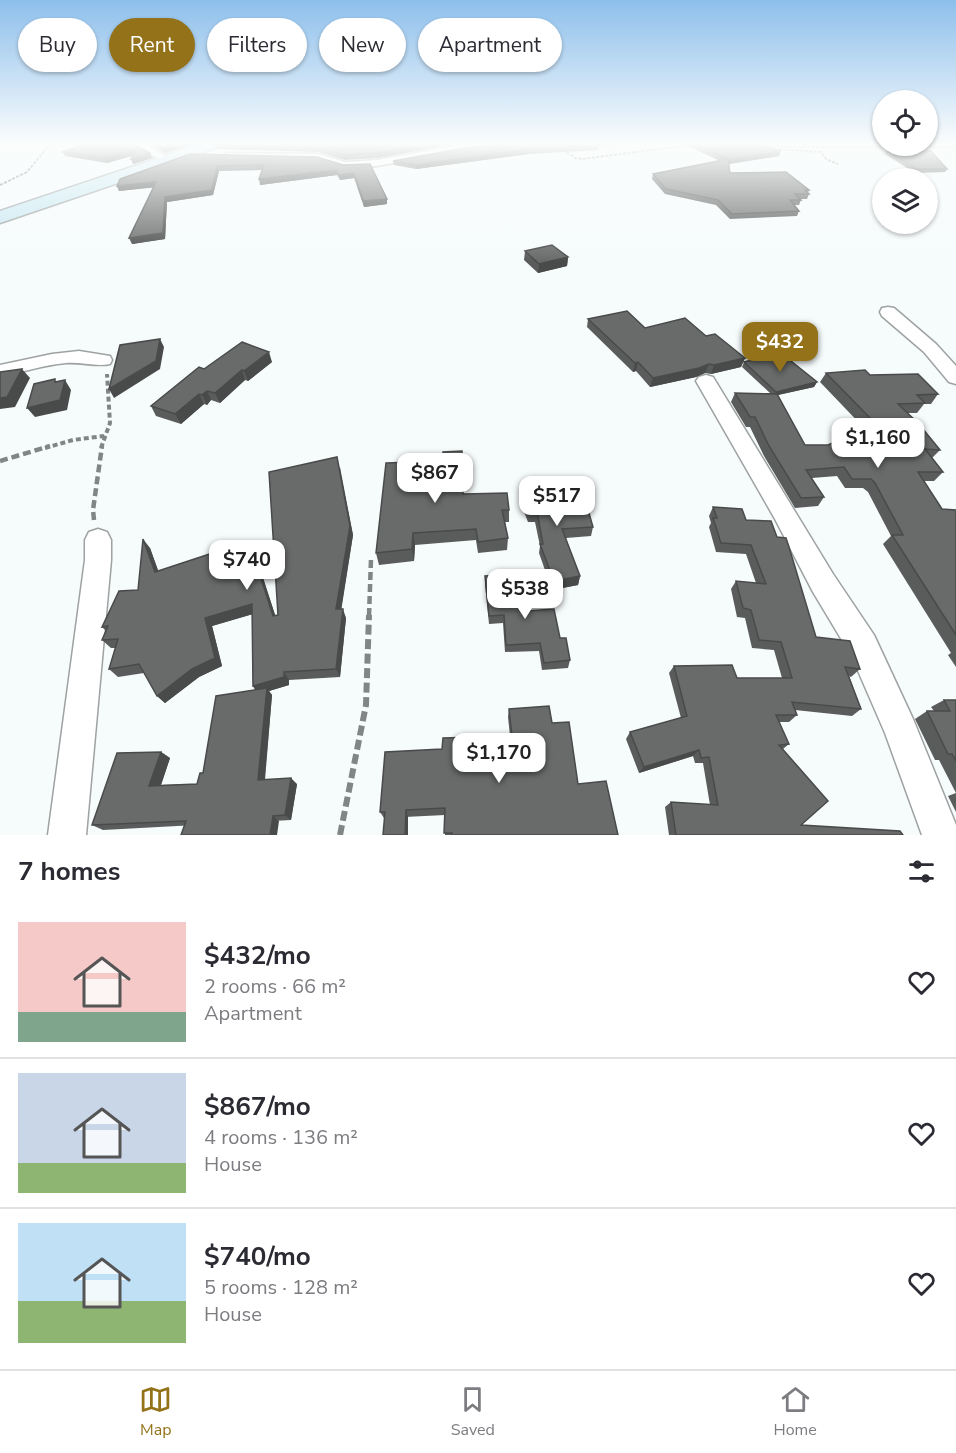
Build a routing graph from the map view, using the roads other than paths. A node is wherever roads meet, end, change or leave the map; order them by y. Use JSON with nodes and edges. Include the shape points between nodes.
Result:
{"nodes":[{"id":1,"x":105,"y":183,"type":"edge"},
{"id":2,"x":53,"y":200,"type":"junction"},
{"id":3,"x":0,"y":217,"type":"edge"},
{"id":4,"x":0,"y":222,"type":"edge"},
{"id":5,"x":888,"y":312,"type":"dead end"},
{"id":6,"x":103,"y":360,"type":"road end"},
{"id":7,"x":0,"y":371,"type":"edge"},
{"id":8,"x":956,"y":378,"type":"edge"},
{"id":9,"x":706,"y":381,"type":"dead end"},
{"id":10,"x":98,"y":540,"type":"road end"},
{"id":11,"x":67,"y":835,"type":"edge"},
{"id":12,"x":941,"y":835,"type":"edge"}],
"edges":[{"from":1,"to":2,"type":"street"},
{"from":2,"to":3,"type":"street"},
{"from":2,"to":4,"type":"street"},
{"from":5,"to":8,"type":"street","via":[[930,348]]},
{"from":6,"to":7,"type":"street","via":[[71,357]]},
{"from":9,"to":12,"type":"street","via":[[863,646]]},
{"from":10,"to":11,"type":"street"}]}
